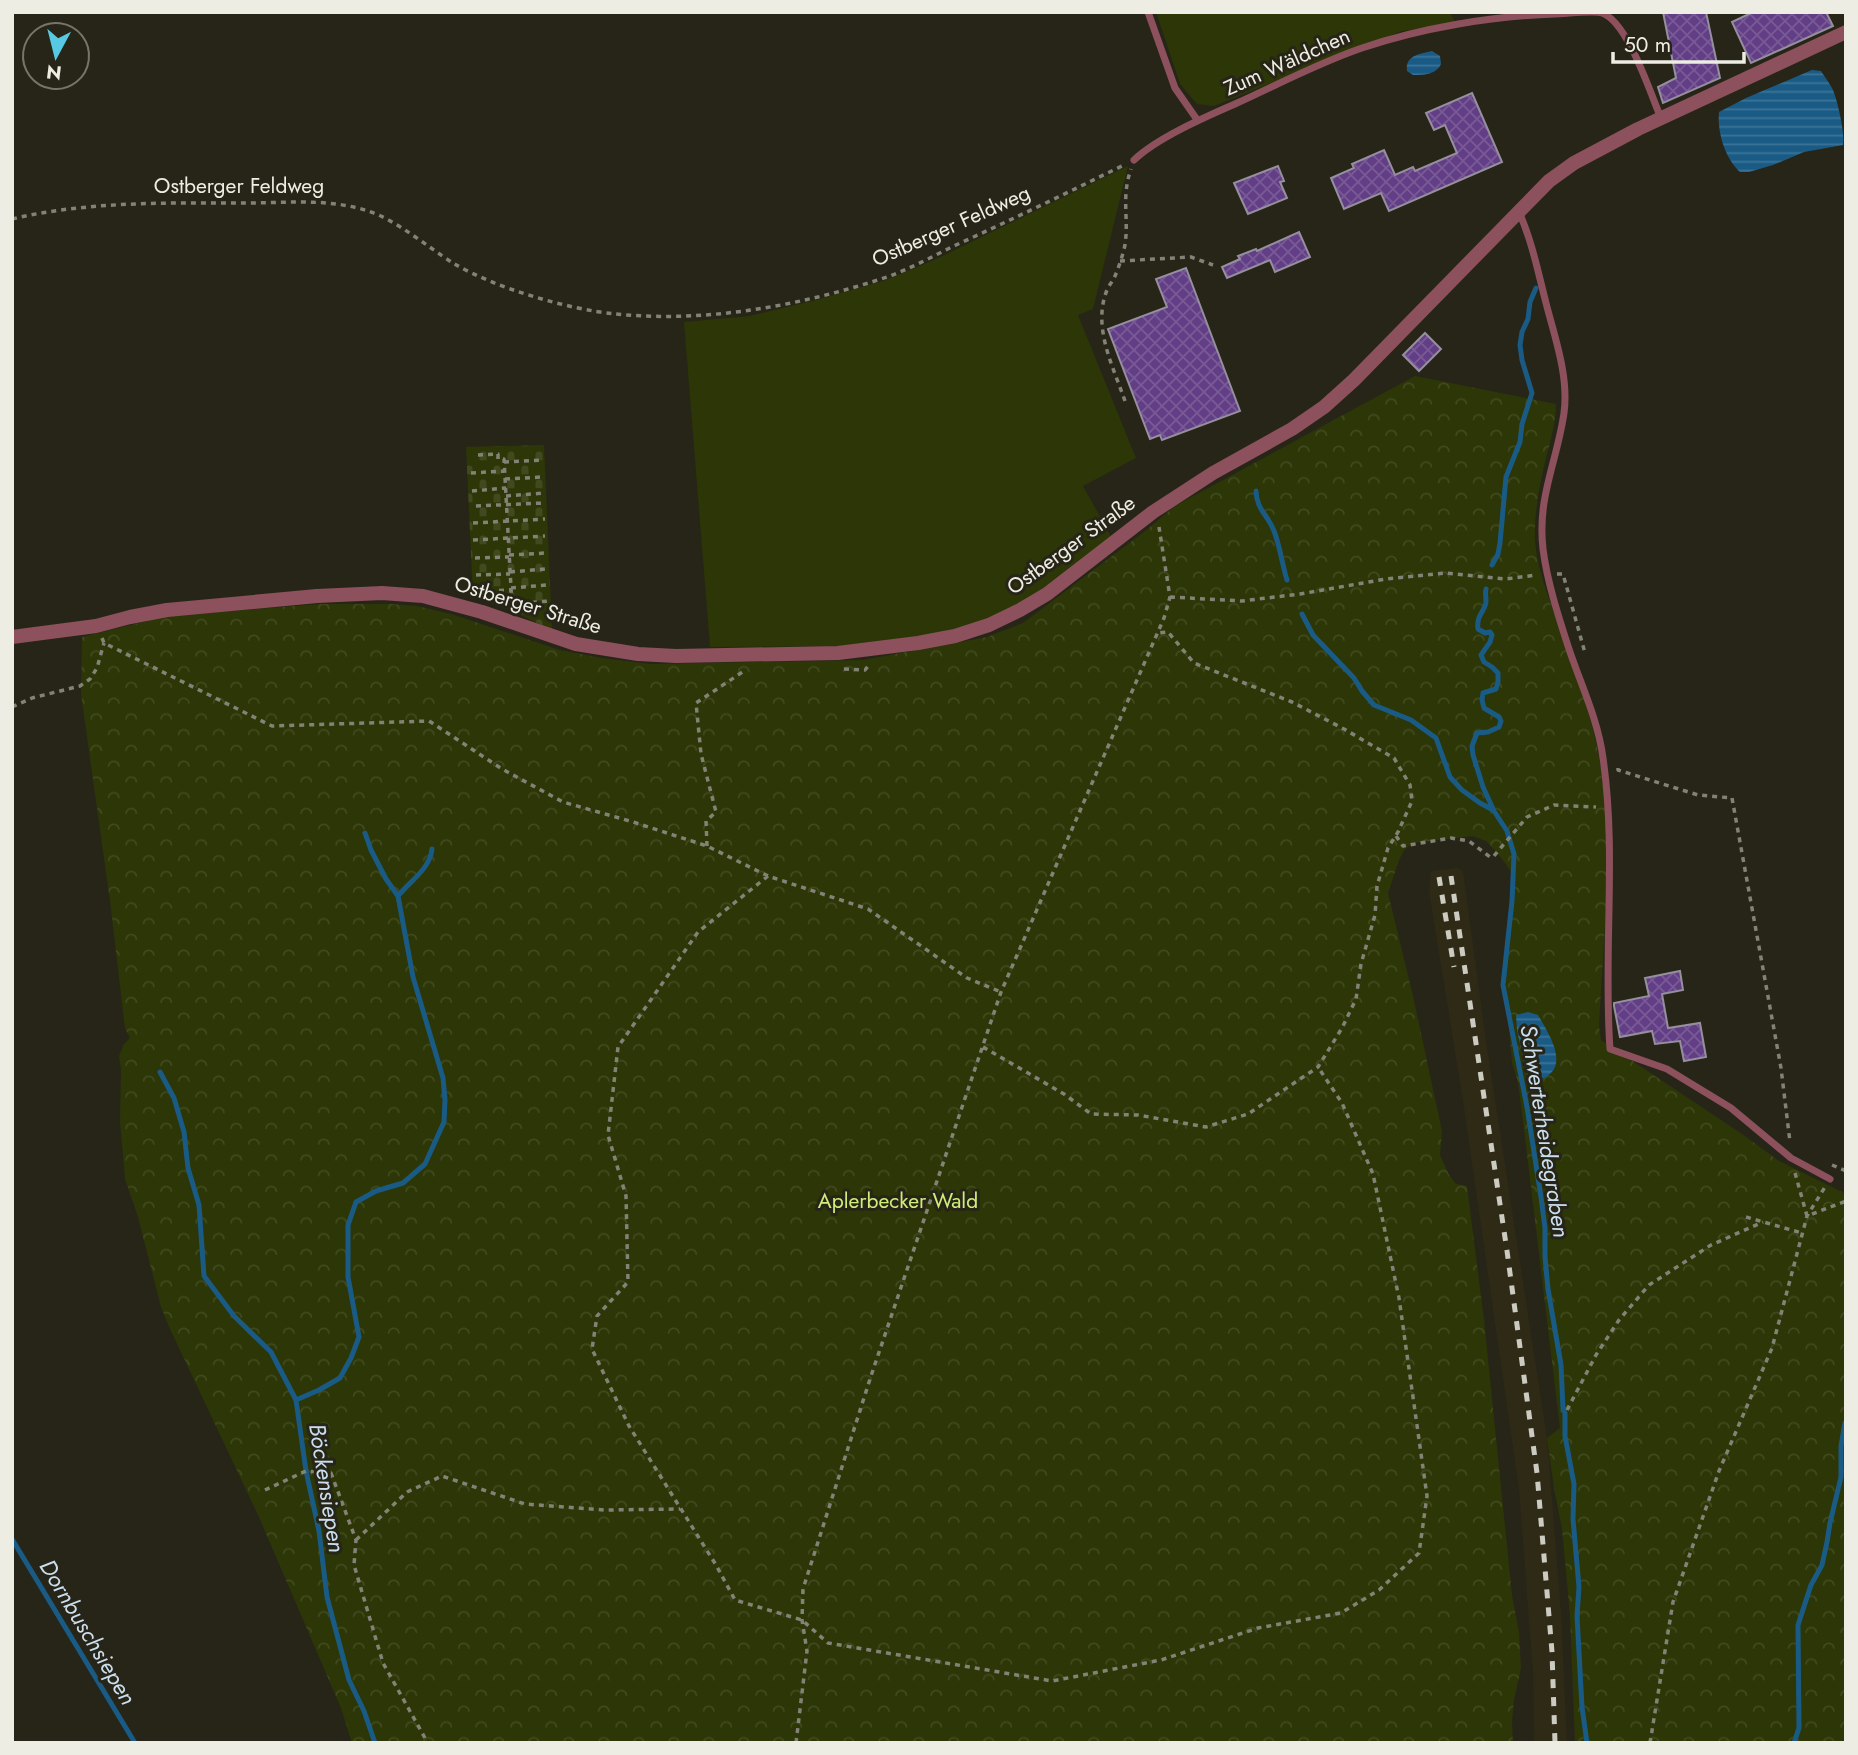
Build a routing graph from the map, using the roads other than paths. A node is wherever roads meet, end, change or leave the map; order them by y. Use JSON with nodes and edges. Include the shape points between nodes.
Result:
{"nodes":[{"id":1,"x":1148,"y":12,"type":"edge"},
{"id":2,"x":1846,"y":32,"type":"edge"},
{"id":3,"x":1661,"y":118,"type":"junction"},
{"id":4,"x":1198,"y":121,"type":"junction"},
{"id":5,"x":1134,"y":160,"type":"road end"},
{"id":6,"x":1518,"y":211,"type":"junction"},
{"id":7,"x":12,"y":637,"type":"edge"},
{"id":8,"x":1830,"y":1179,"type":"road end"}],
"edges":[{"from":1,"to":4,"type":"lane","via":[[1175,88]]},
{"from":2,"to":3,"type":"street","name":"Ostberger Straße"},
{"from":3,"to":4,"type":"lane","name":"Zum Wäldchen","via":[[1617,24],[1602,13],[1584,13],[1517,17],[1403,35],[1320,65]]},
{"from":3,"to":6,"type":"street","name":"Ostberger Straße","via":[[1574,163]]},
{"from":4,"to":5,"type":"lane"},
{"from":6,"to":7,"type":"street","name":"Ostberger Straße","via":[[1324,407],[1153,512],[1047,594],[989,625],[955,636],[838,653],[638,654],[576,644],[423,596],[382,593],[167,610],[96,626]]},
{"from":6,"to":8,"type":"lane","via":[[1530,240],[1562,372],[1564,412],[1543,499],[1543,548],[1603,756],[1610,866],[1610,1049],[1667,1069],[1731,1108],[1789,1156]]}]}
